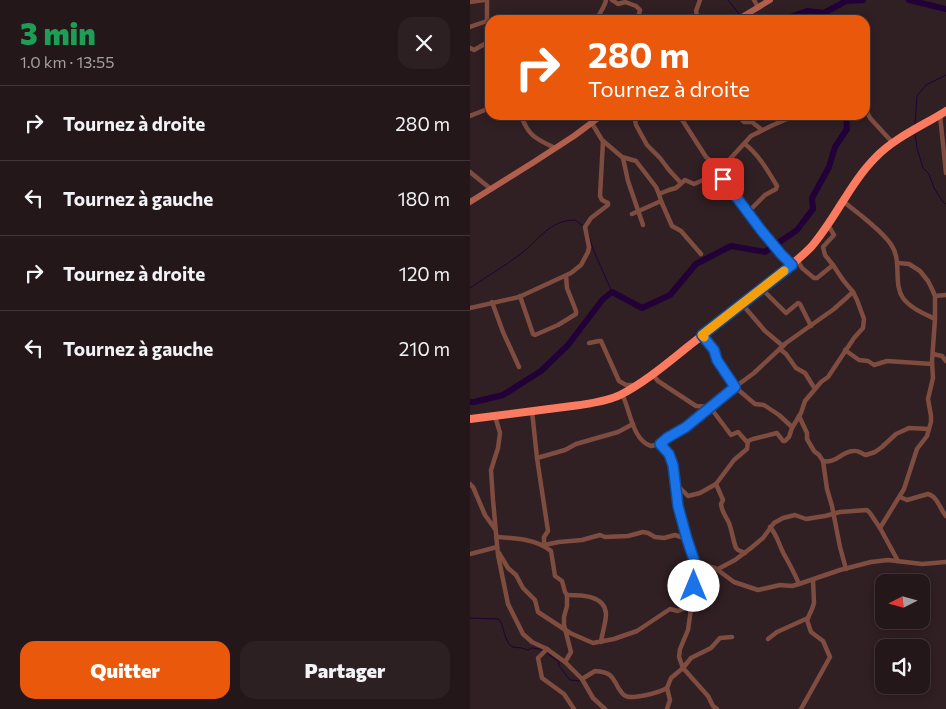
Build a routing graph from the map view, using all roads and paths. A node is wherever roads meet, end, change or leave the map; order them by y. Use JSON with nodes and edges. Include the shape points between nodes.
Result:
{"nodes":[{"id":1,"x":486,"y":0,"type":"edge"},
{"id":2,"x":606,"y":0,"type":"edge"},
{"id":3,"x":612,"y":0,"type":"edge"},
{"id":4,"x":700,"y":0,"type":"edge"},
{"id":5,"x":754,"y":0,"type":"edge"},
{"id":6,"x":770,"y":0,"type":"edge"},
{"id":7,"x":470,"y":2,"type":"edge"},
{"id":8,"x":758,"y":6,"type":"junction"},
{"id":9,"x":487,"y":15,"type":"edge"},
{"id":10,"x":598,"y":15,"type":"edge"},
{"id":11,"x":639,"y":15,"type":"edge"},
{"id":12,"x":697,"y":15,"type":"edge"},
{"id":13,"x":744,"y":15,"type":"edge"},
{"id":14,"x":485,"y":22,"type":"edge"},
{"id":15,"x":470,"y":26,"type":"edge"},
{"id":16,"x":485,"y":44,"type":"edge"},
{"id":17,"x":470,"y":48,"type":"edge"},
{"id":18,"x":485,"y":110,"type":"edge"},
{"id":19,"x":943,"y":113,"type":"edge"},
{"id":20,"x":470,"y":116,"type":"edge"},
{"id":21,"x":870,"y":118,"type":"edge"},
{"id":22,"x":523,"y":120,"type":"edge"},
{"id":23,"x":590,"y":120,"type":"edge"},
{"id":24,"x":595,"y":120,"type":"edge"},
{"id":25,"x":635,"y":120,"type":"edge"},
{"id":26,"x":682,"y":120,"type":"edge"},
{"id":27,"x":742,"y":120,"type":"edge"},
{"id":28,"x":785,"y":120,"type":"edge"},
{"id":29,"x":591,"y":123,"type":"junction"},
{"id":30,"x":762,"y":130,"type":"junction"},
{"id":31,"x":944,"y":140,"type":"edge"},
{"id":32,"x":603,"y":141,"type":"junction"},
{"id":33,"x":893,"y":143,"type":"junction"},
{"id":34,"x":745,"y":144,"type":"junction"},
{"id":35,"x":556,"y":148,"type":"junction"},
{"id":36,"x":623,"y":158,"type":"junction"},
{"id":37,"x":719,"y":171,"type":"junction"},
{"id":38,"x":470,"y":172,"type":"edge"},
{"id":39,"x":946,"y":173,"type":"edge"},
{"id":40,"x":681,"y":183,"type":"junction"},
{"id":41,"x":491,"y":189,"type":"junction"},
{"id":42,"x":659,"y":194,"type":"junction"},
{"id":43,"x":661,"y":200,"type":"junction"},
{"id":44,"x":843,"y":201,"type":"junction"},
{"id":45,"x":470,"y":202,"type":"edge"},
{"id":46,"x":638,"y":211,"type":"junction"},
{"id":47,"x":748,"y":212,"type":"junction"},
{"id":48,"x":632,"y":214,"type":"dead end"},
{"id":49,"x":643,"y":225,"type":"dead end"},
{"id":50,"x":828,"y":225,"type":"junction"},
{"id":51,"x":701,"y":254,"type":"dead end"},
{"id":52,"x":794,"y":263,"type":"junction"},
{"id":53,"x":898,"y":263,"type":"junction"},
{"id":54,"x":834,"y":265,"type":"junction"},
{"id":55,"x":566,"y":276,"type":"junction"},
{"id":56,"x":762,"y":289,"type":"junction"},
{"id":57,"x":853,"y":292,"type":"junction"},
{"id":58,"x":946,"y":295,"type":"edge"},
{"id":59,"x":520,"y":296,"type":"junction"},
{"id":60,"x":935,"y":296,"type":"junction"},
{"id":61,"x":492,"y":302,"type":"junction"},
{"id":62,"x":742,"y":304,"type":"junction"},
{"id":63,"x":470,"y":308,"type":"edge"},
{"id":64,"x":935,"y":319,"type":"junction"},
{"id":65,"x":811,"y":326,"type":"junction"},
{"id":66,"x":702,"y":335,"type":"junction"},
{"id":67,"x":589,"y":343,"type":"dead end"},
{"id":68,"x":781,"y":348,"type":"junction"},
{"id":69,"x":845,"y":350,"type":"junction"},
{"id":70,"x":933,"y":354,"type":"junction"},
{"id":71,"x":946,"y":361,"type":"edge"},
{"id":72,"x":932,"y":364,"type":"junction"},
{"id":73,"x":518,"y":367,"type":"dead end"},
{"id":74,"x":653,"y":375,"type":"junction"},
{"id":75,"x":637,"y":385,"type":"junction"},
{"id":76,"x":735,"y":387,"type":"junction"},
{"id":77,"x":815,"y":389,"type":"junction"},
{"id":78,"x":622,"y":394,"type":"junction"},
{"id":79,"x":710,"y":407,"type":"junction"},
{"id":80,"x":532,"y":411,"type":"junction"},
{"id":81,"x":495,"y":416,"type":"junction"},
{"id":82,"x":799,"y":416,"type":"junction"},
{"id":83,"x":470,"y":419,"type":"edge"},
{"id":84,"x":633,"y":424,"type":"junction"},
{"id":85,"x":792,"y":427,"type":"junction"},
{"id":86,"x":929,"y":430,"type":"junction"},
{"id":87,"x":747,"y":442,"type":"junction"},
{"id":88,"x":660,"y":444,"type":"junction"},
{"id":89,"x":536,"y":458,"type":"junction"},
{"id":90,"x":823,"y":461,"type":"junction"},
{"id":91,"x":470,"y":484,"type":"edge"},
{"id":92,"x":676,"y":484,"type":"junction"},
{"id":93,"x":716,"y":484,"type":"junction"},
{"id":94,"x":900,"y":497,"type":"junction"},
{"id":95,"x":833,"y":514,"type":"junction"},
{"id":96,"x":946,"y":516,"type":"edge"},
{"id":97,"x":770,"y":527,"type":"junction"},
{"id":98,"x":880,"y":528,"type":"junction"},
{"id":99,"x":496,"y":530,"type":"junction"},
{"id":100,"x":496,"y":538,"type":"junction"},
{"id":101,"x":687,"y":539,"type":"junction"},
{"id":102,"x":544,"y":545,"type":"junction"},
{"id":103,"x":497,"y":548,"type":"junction"},
{"id":104,"x":745,"y":553,"type":"junction"},
{"id":105,"x":470,"y":554,"type":"edge"},
{"id":106,"x":898,"y":561,"type":"junction"},
{"id":107,"x":946,"y":562,"type":"edge"},
{"id":108,"x":695,"y":563,"type":"junction"},
{"id":109,"x":846,"y":569,"type":"junction"},
{"id":110,"x":718,"y":570,"type":"junction"},
{"id":111,"x":813,"y":580,"type":"junction"},
{"id":112,"x":800,"y":584,"type":"junction"},
{"id":113,"x":567,"y":595,"type":"junction"},
{"id":114,"x":691,"y":606,"type":"junction"},
{"id":115,"x":808,"y":618,"type":"junction"},
{"id":116,"x":564,"y":629,"type":"junction"},
{"id":117,"x":732,"y":637,"type":"dead end"},
{"id":118,"x":768,"y":639,"type":"dead end"},
{"id":119,"x":600,"y":642,"type":"junction"},
{"id":120,"x":547,"y":649,"type":"junction"},
{"id":121,"x":565,"y":662,"type":"junction"},
{"id":122,"x":683,"y":668,"type":"junction"},
{"id":123,"x":582,"y":679,"type":"junction"},
{"id":124,"x":667,"y":688,"type":"junction"},
{"id":125,"x":574,"y":709,"type":"edge"},
{"id":126,"x":606,"y":709,"type":"edge"},
{"id":127,"x":667,"y":709,"type":"edge"},
{"id":128,"x":716,"y":709,"type":"edge"},
{"id":129,"x":801,"y":709,"type":"edge"}],
"edges":[{"from":1,"to":7,"type":"street"},
{"from":1,"to":9,"type":"street"},
{"from":2,"to":10,"type":"street"},
{"from":3,"to":11,"type":"street","via":[[637,7]]},
{"from":4,"to":12,"type":"street"},
{"from":5,"to":8,"type":"street"},
{"from":6,"to":8,"type":"main road"},
{"from":8,"to":13,"type":"main road"},
{"from":14,"to":15,"type":"street"},
{"from":16,"to":17,"type":"street","via":[[474,50]]},
{"from":18,"to":20,"type":"street"},
{"from":19,"to":31,"type":"street"},
{"from":19,"to":33,"type":"highway"},
{"from":21,"to":33,"type":"street"},
{"from":22,"to":35,"type":"street","via":[[533,136]]},
{"from":23,"to":29,"type":"street"},
{"from":24,"to":29,"type":"main road"},
{"from":25,"to":40,"type":"street","via":[[647,145]]},
{"from":26,"to":37,"type":"street"},
{"from":27,"to":30,"type":"street","via":[[752,122]]},
{"from":28,"to":30,"type":"street"},
{"from":29,"to":32,"type":"street"},
{"from":29,"to":35,"type":"main road"},
{"from":30,"to":34,"type":"street"},
{"from":31,"to":39,"type":"street"},
{"from":32,"to":36,"type":"street"},
{"from":32,"to":55,"type":"street","via":[[600,196],[608,205],[586,224],[588,252],[578,269]]},
{"from":33,"to":44,"type":"highway","via":[[861,174]]},
{"from":34,"to":37,"type":"street"},
{"from":34,"to":47,"type":"street","via":[[766,166],[777,186]]},
{"from":35,"to":41,"type":"main road"},
{"from":36,"to":42,"type":"street","via":[[636,162]]},
{"from":36,"to":46,"type":"street"},
{"from":37,"to":40,"type":"street","via":[[698,182],[685,180]]},
{"from":37,"to":47,"type":"street"},
{"from":38,"to":41,"type":"street"},
{"from":40,"to":42,"type":"street"},
{"from":41,"to":45,"type":"main road"},
{"from":42,"to":43,"type":"street"},
{"from":43,"to":46,"type":"street"},
{"from":43,"to":51,"type":"street","via":[[672,226],[683,232]]},
{"from":44,"to":50,"type":"highway"},
{"from":44,"to":53,"type":"street","via":[[889,242]]},
{"from":46,"to":48,"type":"street"},
{"from":46,"to":49,"type":"street"},
{"from":47,"to":52,"type":"street","via":[[777,249]]},
{"from":50,"to":52,"type":"highway"},
{"from":50,"to":54,"type":"street","via":[[834,235],[823,249]]},
{"from":52,"to":54,"type":"street","via":[[814,278]]},
{"from":52,"to":56,"type":"highway"},
{"from":53,"to":60,"type":"street","via":[[908,263],[920,271]]},
{"from":53,"to":64,"type":"street","via":[[898,283],[903,298]]},
{"from":54,"to":57,"type":"street"},
{"from":55,"to":59,"type":"street"},
{"from":55,"to":59,"type":"street","via":[[576,314],[558,325],[534,335]]},
{"from":56,"to":62,"type":"highway"},
{"from":56,"to":65,"type":"street","via":[[786,312],[800,304]]},
{"from":57,"to":65,"type":"street"},
{"from":57,"to":69,"type":"street","via":[[864,327]]},
{"from":58,"to":60,"type":"street"},
{"from":59,"to":61,"type":"street"},
{"from":60,"to":64,"type":"street"},
{"from":61,"to":63,"type":"street"},
{"from":61,"to":73,"type":"street"},
{"from":62,"to":66,"type":"highway"},
{"from":62,"to":68,"type":"street"},
{"from":64,"to":70,"type":"street"},
{"from":65,"to":68,"type":"street"},
{"from":66,"to":74,"type":"highway"},
{"from":66,"to":76,"type":"street"},
{"from":67,"to":75,"type":"street","via":[[602,343],[622,384]]},
{"from":68,"to":76,"type":"street"},
{"from":68,"to":77,"type":"street","via":[[796,368],[805,373]]},
{"from":69,"to":72,"type":"street","via":[[874,365],[887,361]]},
{"from":69,"to":77,"type":"street","via":[[828,377]]},
{"from":70,"to":71,"type":"street"},
{"from":70,"to":72,"type":"street"},
{"from":72,"to":86,"type":"street"},
{"from":74,"to":75,"type":"highway"},
{"from":74,"to":79,"type":"street","via":[[696,406]]},
{"from":75,"to":78,"type":"highway"},
{"from":76,"to":79,"type":"street"},
{"from":76,"to":85,"type":"street","via":[[756,404],[779,414]]},
{"from":77,"to":82,"type":"street"},
{"from":78,"to":80,"type":"highway","via":[[587,404]]},
{"from":78,"to":84,"type":"street"},
{"from":79,"to":87,"type":"street","via":[[730,435],[738,432]]},
{"from":79,"to":88,"type":"street"},
{"from":80,"to":81,"type":"highway"},
{"from":80,"to":89,"type":"street"},
{"from":81,"to":83,"type":"highway"},
{"from":81,"to":99,"type":"street","via":[[500,433],[491,473]]},
{"from":82,"to":85,"type":"street"},
{"from":82,"to":90,"type":"street","via":[[807,439]]},
{"from":84,"to":88,"type":"street","via":[[646,444]]},
{"from":84,"to":89,"type":"street","via":[[618,432]]},
{"from":85,"to":87,"type":"street","via":[[785,441],[777,432]]},
{"from":86,"to":90,"type":"street","via":[[909,428],[896,434],[875,452],[866,455],[855,450],[831,462]]},
{"from":86,"to":94,"type":"street","via":[[918,449]]},
{"from":87,"to":93,"type":"street","via":[[747,449]]},
{"from":88,"to":92,"type":"street","via":[[670,456]]},
{"from":89,"to":102,"type":"street","via":[[548,531]]},
{"from":90,"to":95,"type":"street"},
{"from":91,"to":99,"type":"street"},
{"from":92,"to":93,"type":"street","via":[[689,496]]},
{"from":92,"to":101,"type":"street"},
{"from":93,"to":104,"type":"street","via":[[736,548]]},
{"from":94,"to":96,"type":"street","via":[[907,500],[931,494]]},
{"from":94,"to":98,"type":"street"},
{"from":95,"to":97,"type":"street","via":[[806,519],[789,516]]},
{"from":95,"to":98,"type":"street","via":[[867,510]]},
{"from":95,"to":109,"type":"street"},
{"from":97,"to":104,"type":"street","via":[[763,538]]},
{"from":97,"to":112,"type":"street"},
{"from":98,"to":106,"type":"street"},
{"from":99,"to":100,"type":"street"},
{"from":100,"to":102,"type":"street","via":[[515,538]]},
{"from":100,"to":103,"type":"street"},
{"from":101,"to":102,"type":"street","via":[[676,535],[655,537],[643,532],[628,536],[600,535]]},
{"from":101,"to":108,"type":"street"},
{"from":102,"to":113,"type":"street","via":[[551,551],[555,576],[562,581]]},
{"from":103,"to":105,"type":"street"},
{"from":103,"to":116,"type":"street","via":[[508,568],[536,600],[538,612]]},
{"from":103,"to":120,"type":"street","via":[[506,602],[526,638]]},
{"from":104,"to":110,"type":"street"},
{"from":106,"to":107,"type":"street"},
{"from":106,"to":109,"type":"street","via":[[871,562]]},
{"from":108,"to":110,"type":"street"},
{"from":108,"to":114,"type":"street"},
{"from":109,"to":111,"type":"street"},
{"from":110,"to":112,"type":"street","via":[[734,582],[754,589]]},
{"from":111,"to":112,"type":"street"},
{"from":111,"to":115,"type":"street","via":[[814,603]]},
{"from":113,"to":116,"type":"street"},
{"from":113,"to":119,"type":"street","via":[[586,595],[602,604],[606,615]]},
{"from":114,"to":119,"type":"street","via":[[670,609],[637,631]]},
{"from":114,"to":122,"type":"street","via":[[688,630],[679,653]]},
{"from":115,"to":118,"type":"street"},
{"from":115,"to":129,"type":"street","via":[[812,632],[823,642],[830,657]]},
{"from":116,"to":119,"type":"street","via":[[592,643]]},
{"from":116,"to":121,"type":"street","via":[[571,652]]},
{"from":117,"to":122,"type":"street","via":[[718,640],[711,648],[691,658]]},
{"from":120,"to":121,"type":"street"},
{"from":120,"to":125,"type":"street","via":[[538,658],[542,677],[564,694]]},
{"from":121,"to":123,"type":"street"},
{"from":122,"to":124,"type":"street","via":[[673,676]]},
{"from":122,"to":128,"type":"street"},
{"from":123,"to":124,"type":"street","via":[[595,671],[610,674],[623,695],[629,697]]},
{"from":123,"to":126,"type":"street","via":[[593,698]]},
{"from":124,"to":127,"type":"street","via":[[670,700]]}]}
